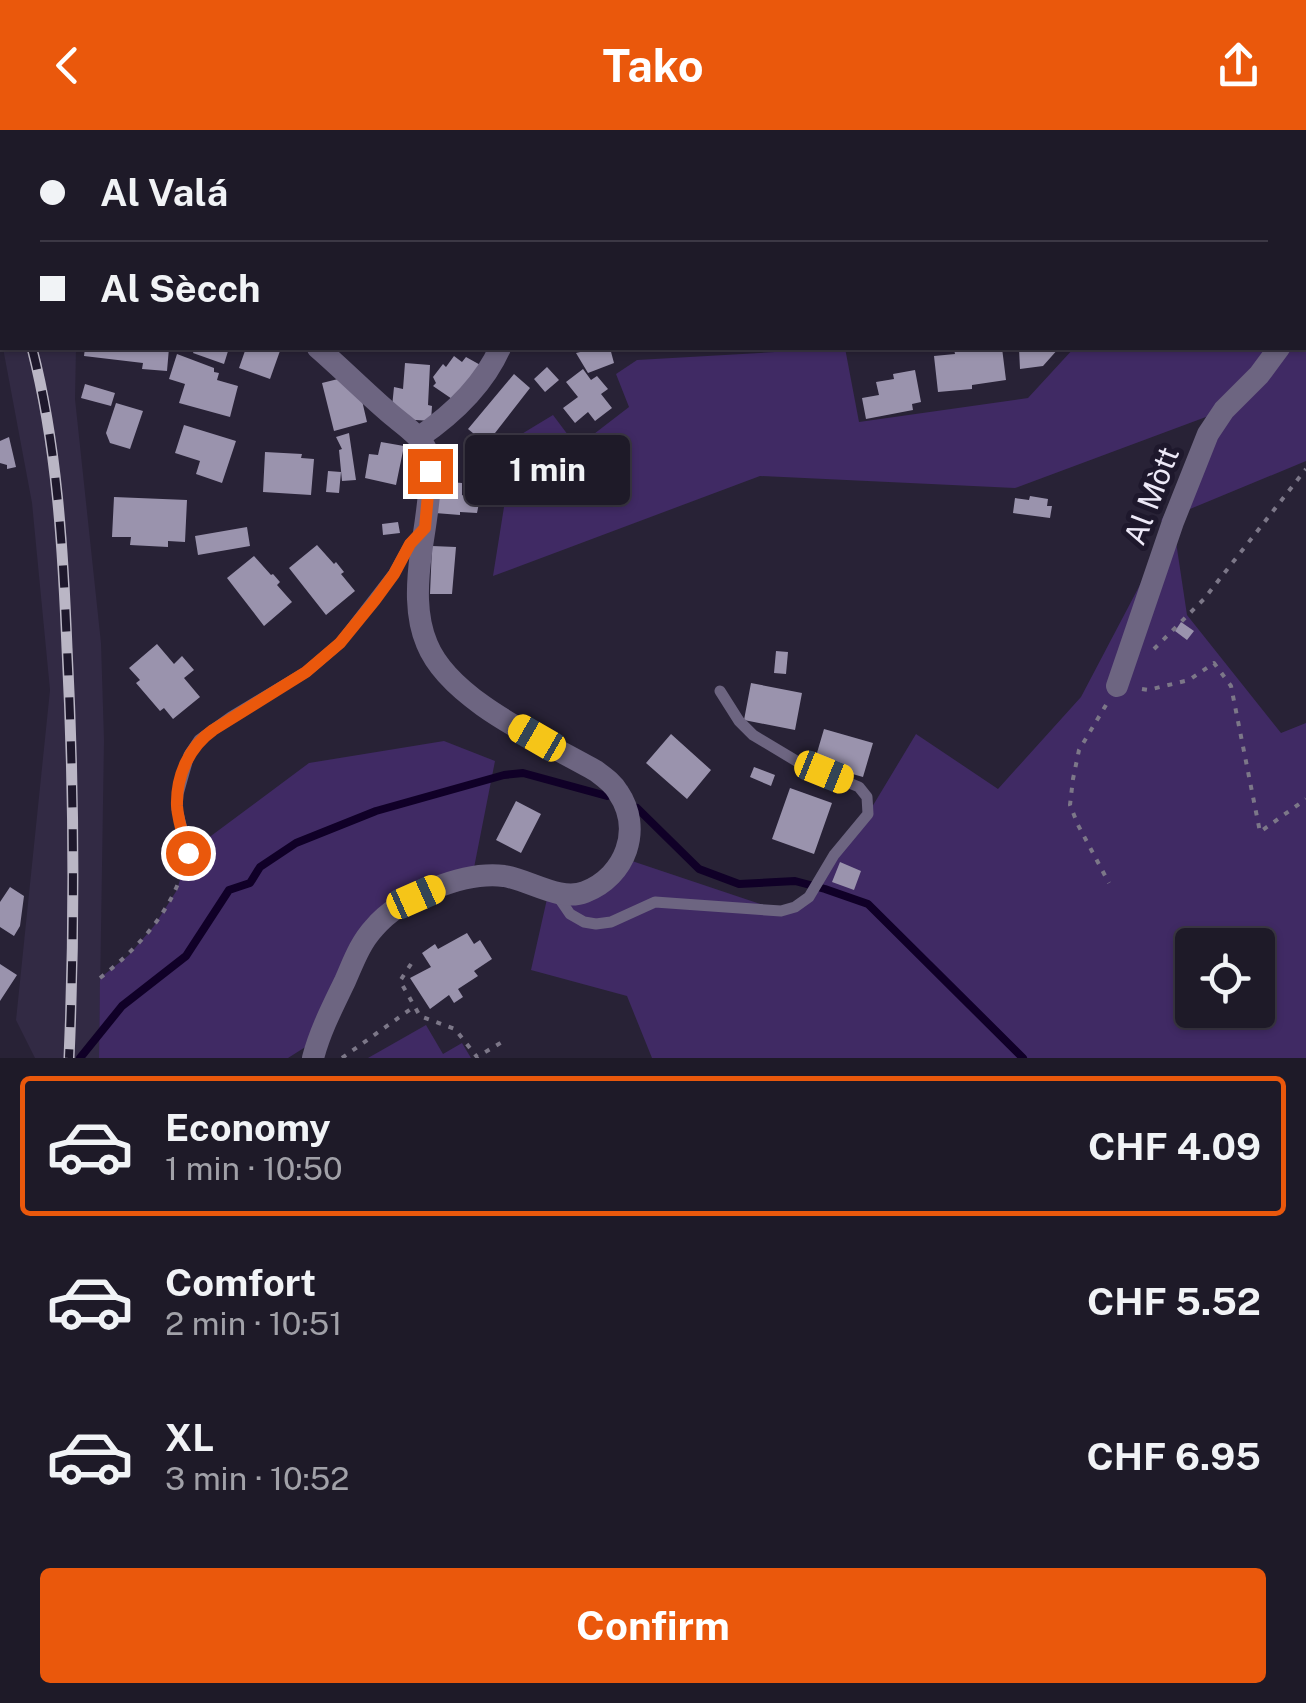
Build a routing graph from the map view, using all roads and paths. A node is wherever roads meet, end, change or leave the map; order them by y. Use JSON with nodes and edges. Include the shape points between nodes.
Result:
{"nodes":[{"id":1,"x":320,"y":350,"type":"edge"},
{"id":2,"x":499,"y":350,"type":"edge"},
{"id":3,"x":1278,"y":350,"type":"edge"},
{"id":4,"x":418,"y":438,"type":"junction"},
{"id":5,"x":1306,"y":470,"type":"edge"},
{"id":6,"x":425,"y":528,"type":"junction"},
{"id":7,"x":1154,"y":648,"type":"dead end"},
{"id":8,"x":1117,"y":686,"type":"junction"},
{"id":9,"x":720,"y":690,"type":"dead end"},
{"id":10,"x":1306,"y":799,"type":"edge"},
{"id":11,"x":188,"y":853,"type":"joint"},
{"id":12,"x":1109,"y":883,"type":"dead end"},
{"id":13,"x":555,"y":891,"type":"junction"},
{"id":14,"x":411,"y":964,"type":"dead end"},
{"id":15,"x":100,"y":978,"type":"dead end"},
{"id":16,"x":415,"y":1006,"type":"junction"},
{"id":17,"x":502,"y":1042,"type":"dead end"},
{"id":18,"x":313,"y":1058,"type":"edge"},
{"id":19,"x":342,"y":1058,"type":"edge"}],
"edges":[{"from":1,"to":4,"type":"street"},
{"from":2,"to":4,"type":"street","via":[[472,393]]},
{"from":3,"to":8,"type":"street","name":"Al Mòtt","via":[[1208,434]]},
{"from":4,"to":6,"type":"street","via":[[430,471]]},
{"from":5,"to":7,"type":"path","via":[[1204,598]]},
{"from":6,"to":11,"type":"lane","via":[[340,643],[199,740],[178,794]]},
{"from":6,"to":13,"type":"street","via":[[419,609],[436,661],[482,706],[596,771],[625,806],[629,845],[613,873],[588,891]]},
{"from":8,"to":10,"type":"path","via":[[1148,690],[1188,680],[1214,663],[1231,686],[1260,832]]},
{"from":8,"to":12,"type":"path","via":[[1080,750],[1070,805]]},
{"from":9,"to":13,"type":"lane","via":[[753,735],[867,797],[868,814],[809,897],[781,910],[655,902],[596,924],[570,914]]},
{"from":11,"to":15,"type":"path","via":[[178,890],[154,926]]},
{"from":13,"to":18,"type":"street","via":[[490,875],[452,883],[399,907],[362,945]]},
{"from":14,"to":16,"type":"path","via":[[400,981]]},
{"from":16,"to":17,"type":"path","via":[[420,1016],[455,1028],[477,1057]]},
{"from":16,"to":19,"type":"path"}]}
